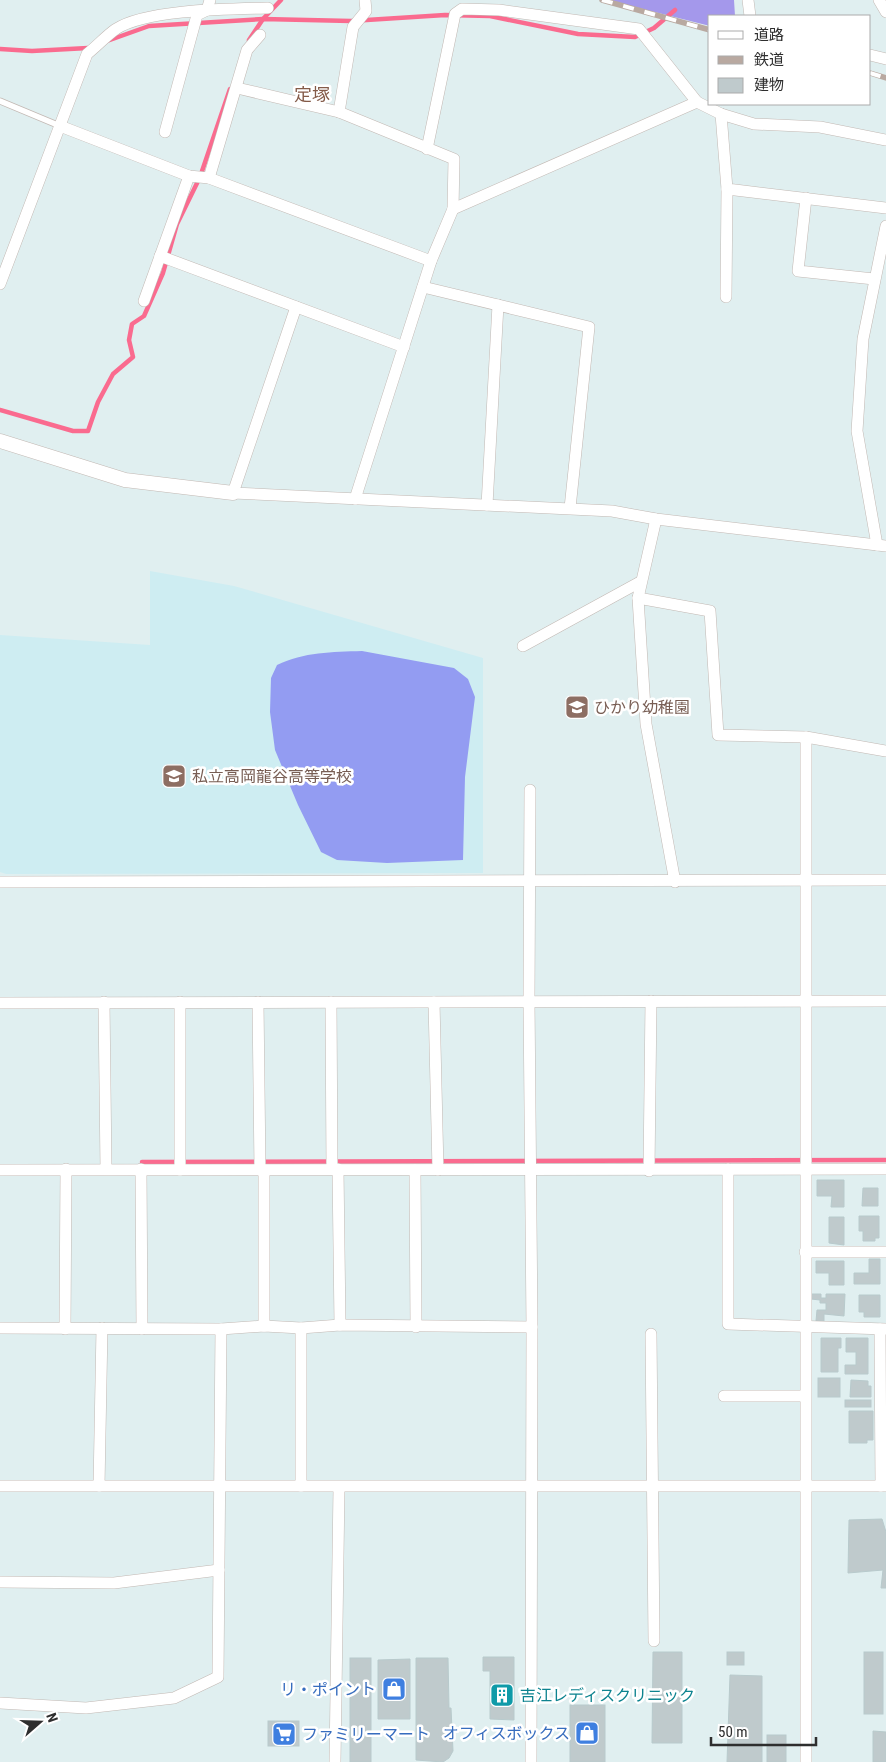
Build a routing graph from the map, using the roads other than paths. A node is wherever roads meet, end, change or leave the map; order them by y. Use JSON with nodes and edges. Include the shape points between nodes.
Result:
{"nodes":[{"id":1,"x":748,"y":0,"type":"edge"},
{"id":2,"x":879,"y":0,"type":"edge"},
{"id":3,"x":366,"y":5,"type":"edge"},
{"id":4,"x":205,"y":8,"type":"edge"},
{"id":5,"x":268,"y":8,"type":"dead end"},
{"id":6,"x":886,"y":12,"type":"edge"},
{"id":7,"x":750,"y":15,"type":"edge"},
{"id":8,"x":260,"y":35,"type":"dead end"},
{"id":9,"x":871,"y":55,"type":"edge"},
{"id":10,"x":886,"y":59,"type":"edge"},
{"id":11,"x":237,"y":88,"type":"junction"},
{"id":12,"x":0,"y":101,"type":"edge"},
{"id":13,"x":698,"y":102,"type":"junction"},
{"id":14,"x":339,"y":112,"type":"junction"},
{"id":15,"x":721,"y":114,"type":"junction"},
{"id":16,"x":60,"y":126,"type":"junction"},
{"id":17,"x":165,"y":132,"type":"dead end"},
{"id":18,"x":886,"y":140,"type":"edge"},
{"id":19,"x":427,"y":149,"type":"junction"},
{"id":20,"x":189,"y":176,"type":"junction"},
{"id":21,"x":209,"y":178,"type":"junction"},
{"id":22,"x":727,"y":189,"type":"junction"},
{"id":23,"x":806,"y":198,"type":"junction"},
{"id":24,"x":886,"y":208,"type":"edge"},
{"id":25,"x":452,"y":209,"type":"junction"},
{"id":26,"x":886,"y":226,"type":"edge"},
{"id":27,"x":160,"y":256,"type":"junction"},
{"id":28,"x":431,"y":261,"type":"junction"},
{"id":29,"x":874,"y":279,"type":"junction"},
{"id":30,"x":0,"y":284,"type":"edge"},
{"id":31,"x":423,"y":286,"type":"junction"},
{"id":32,"x":726,"y":297,"type":"dead end"},
{"id":33,"x":144,"y":300,"type":"dead end"},
{"id":34,"x":498,"y":305,"type":"junction"},
{"id":35,"x":296,"y":307,"type":"junction"},
{"id":36,"x":404,"y":347,"type":"junction"},
{"id":37,"x":0,"y":441,"type":"edge"},
{"id":38,"x":233,"y":493,"type":"junction"},
{"id":39,"x":355,"y":499,"type":"junction"},
{"id":40,"x":487,"y":505,"type":"junction"},
{"id":41,"x":570,"y":508,"type":"junction"},
{"id":42,"x":656,"y":519,"type":"junction"},
{"id":43,"x":881,"y":545,"type":"edge"},
{"id":44,"x":640,"y":582,"type":"junction"},
{"id":45,"x":638,"y":598,"type":"junction"},
{"id":46,"x":523,"y":646,"type":"dead end"},
{"id":47,"x":806,"y":737,"type":"junction"},
{"id":48,"x":886,"y":751,"type":"edge"},
{"id":49,"x":530,"y":790,"type":"dead end"},
{"id":50,"x":529,"y":880,"type":"junction"},
{"id":51,"x":805,"y":880,"type":"junction"},
{"id":52,"x":886,"y":880,"type":"edge"},
{"id":53,"x":0,"y":882,"type":"edge"},
{"id":54,"x":675,"y":882,"type":"junction"},
{"id":55,"x":529,"y":1000,"type":"junction"},
{"id":56,"x":806,"y":1000,"type":"junction"},
{"id":57,"x":651,"y":1001,"type":"junction"},
{"id":58,"x":886,"y":1001,"type":"edge"},
{"id":59,"x":0,"y":1002,"type":"edge"},
{"id":60,"x":104,"y":1002,"type":"junction"},
{"id":61,"x":180,"y":1002,"type":"junction"},
{"id":62,"x":258,"y":1002,"type":"junction"},
{"id":63,"x":331,"y":1002,"type":"junction"},
{"id":64,"x":434,"y":1002,"type":"junction"},
{"id":65,"x":530,"y":1163,"type":"junction"},
{"id":66,"x":805,"y":1163,"type":"junction"},
{"id":67,"x":180,"y":1164,"type":"junction"},
{"id":68,"x":334,"y":1164,"type":"junction"},
{"id":69,"x":438,"y":1164,"type":"junction"},
{"id":70,"x":650,"y":1164,"type":"junction"},
{"id":71,"x":261,"y":1166,"type":"junction"},
{"id":72,"x":66,"y":1169,"type":"junction"},
{"id":73,"x":106,"y":1169,"type":"junction"},
{"id":74,"x":141,"y":1169,"type":"junction"},
{"id":75,"x":728,"y":1169,"type":"junction"},
{"id":76,"x":886,"y":1169,"type":"edge"},
{"id":77,"x":0,"y":1170,"type":"edge"},
{"id":78,"x":415,"y":1170,"type":"junction"},
{"id":79,"x":805,"y":1252,"type":"junction"},
{"id":80,"x":886,"y":1252,"type":"edge"},
{"id":81,"x":340,"y":1325,"type":"junction"},
{"id":82,"x":264,"y":1326,"type":"junction"},
{"id":83,"x":416,"y":1327,"type":"junction"},
{"id":84,"x":532,"y":1327,"type":"junction"},
{"id":85,"x":0,"y":1328,"type":"edge"},
{"id":86,"x":102,"y":1328,"type":"junction"},
{"id":87,"x":221,"y":1328,"type":"junction"},
{"id":88,"x":301,"y":1328,"type":"junction"},
{"id":89,"x":805,"y":1328,"type":"junction"},
{"id":90,"x":65,"y":1329,"type":"junction"},
{"id":91,"x":142,"y":1329,"type":"junction"},
{"id":92,"x":883,"y":1329,"type":"edge"},
{"id":93,"x":651,"y":1334,"type":"dead end"},
{"id":94,"x":724,"y":1396,"type":"dead end"},
{"id":95,"x":805,"y":1396,"type":"junction"},
{"id":96,"x":883,"y":1409,"type":"edge"},
{"id":97,"x":807,"y":1485,"type":"junction"},
{"id":98,"x":0,"y":1486,"type":"edge"},
{"id":99,"x":100,"y":1486,"type":"junction"},
{"id":100,"x":301,"y":1486,"type":"junction"},
{"id":101,"x":532,"y":1486,"type":"junction"},
{"id":102,"x":884,"y":1486,"type":"edge"},
{"id":103,"x":220,"y":1487,"type":"junction"},
{"id":104,"x":651,"y":1487,"type":"junction"},
{"id":105,"x":338,"y":1488,"type":"junction"},
{"id":106,"x":219,"y":1570,"type":"junction"},
{"id":107,"x":0,"y":1582,"type":"edge"},
{"id":108,"x":654,"y":1641,"type":"dead end"},
{"id":109,"x":0,"y":1703,"type":"edge"},
{"id":110,"x":335,"y":1762,"type":"edge"},
{"id":111,"x":531,"y":1762,"type":"edge"},
{"id":112,"x":806,"y":1762,"type":"edge"}],
"edges":[{"from":1,"to":7,"type":"street"},
{"from":2,"to":6,"type":"street"},
{"from":3,"to":14,"type":"street","via":[[353,27]]},
{"from":4,"to":5,"type":"street"},
{"from":4,"to":16,"type":"street","via":[[140,19],[117,29],[87,54]]},
{"from":4,"to":17,"type":"street","via":[[195,28]]},
{"from":8,"to":11,"type":"street","via":[[247,50]]},
{"from":9,"to":10,"type":"street"},
{"from":11,"to":14,"type":"street"},
{"from":11,"to":21,"type":"street"},
{"from":12,"to":16,"type":"lane"},
{"from":13,"to":15,"type":"street"},
{"from":13,"to":19,"type":"street","via":[[638,29],[499,10],[462,9],[455,14],[451,30]]},
{"from":13,"to":25,"type":"street"},
{"from":14,"to":19,"type":"street"},
{"from":15,"to":18,"type":"street","via":[[754,124],[820,127]]},
{"from":15,"to":22,"type":"street"},
{"from":16,"to":20,"type":"street"},
{"from":16,"to":30,"type":"street"},
{"from":19,"to":25,"type":"street","via":[[454,159]]},
{"from":20,"to":21,"type":"street"},
{"from":20,"to":27,"type":"street"},
{"from":21,"to":28,"type":"street"},
{"from":22,"to":23,"type":"street"},
{"from":22,"to":32,"type":"street"},
{"from":23,"to":24,"type":"street"},
{"from":23,"to":29,"type":"street","via":[[798,271]]},
{"from":25,"to":28,"type":"street"},
{"from":26,"to":29,"type":"street"},
{"from":27,"to":33,"type":"street"},
{"from":27,"to":35,"type":"street"},
{"from":28,"to":31,"type":"street"},
{"from":29,"to":43,"type":"street","via":[[863,339],[857,431]]},
{"from":31,"to":34,"type":"street"},
{"from":31,"to":36,"type":"street"},
{"from":34,"to":40,"type":"street"},
{"from":34,"to":41,"type":"street","via":[[589,327]]},
{"from":35,"to":36,"type":"street"},
{"from":35,"to":38,"type":"street"},
{"from":36,"to":39,"type":"street"},
{"from":37,"to":38,"type":"street","via":[[125,480]]},
{"from":38,"to":39,"type":"street"},
{"from":39,"to":40,"type":"street"},
{"from":40,"to":41,"type":"street"},
{"from":41,"to":42,"type":"street"},
{"from":42,"to":43,"type":"street"},
{"from":42,"to":44,"type":"street"},
{"from":44,"to":45,"type":"street"},
{"from":44,"to":46,"type":"street"},
{"from":45,"to":47,"type":"street","via":[[710,611],[718,735]]},
{"from":45,"to":54,"type":"street","via":[[646,724]]},
{"from":47,"to":48,"type":"street"},
{"from":47,"to":51,"type":"street"},
{"from":49,"to":50,"type":"street"},
{"from":50,"to":53,"type":"street"},
{"from":50,"to":54,"type":"street"},
{"from":50,"to":55,"type":"street"},
{"from":51,"to":52,"type":"street"},
{"from":51,"to":54,"type":"street"},
{"from":51,"to":56,"type":"street"},
{"from":55,"to":57,"type":"street"},
{"from":55,"to":64,"type":"street"},
{"from":55,"to":65,"type":"street"},
{"from":56,"to":57,"type":"street"},
{"from":56,"to":58,"type":"street"},
{"from":56,"to":66,"type":"street"},
{"from":57,"to":70,"type":"street"},
{"from":59,"to":60,"type":"street"},
{"from":60,"to":61,"type":"street"},
{"from":60,"to":73,"type":"street"},
{"from":61,"to":62,"type":"street"},
{"from":61,"to":67,"type":"street"},
{"from":62,"to":63,"type":"street"},
{"from":62,"to":71,"type":"street"},
{"from":63,"to":64,"type":"street"},
{"from":63,"to":68,"type":"street"},
{"from":64,"to":69,"type":"street"},
{"from":65,"to":69,"type":"street"},
{"from":65,"to":70,"type":"street"},
{"from":65,"to":84,"type":"street"},
{"from":66,"to":75,"type":"street"},
{"from":66,"to":76,"type":"street"},
{"from":66,"to":79,"type":"street"},
{"from":67,"to":71,"type":"street"},
{"from":67,"to":74,"type":"street"},
{"from":68,"to":71,"type":"street"},
{"from":68,"to":78,"type":"street"},
{"from":68,"to":81,"type":"street"},
{"from":69,"to":78,"type":"street"},
{"from":70,"to":75,"type":"street"},
{"from":71,"to":82,"type":"street"},
{"from":72,"to":73,"type":"street"},
{"from":72,"to":77,"type":"street"},
{"from":72,"to":90,"type":"street"},
{"from":73,"to":74,"type":"street"},
{"from":74,"to":91,"type":"street"},
{"from":75,"to":89,"type":"street","via":[[728,1324]]},
{"from":78,"to":83,"type":"street"},
{"from":79,"to":80,"type":"street"},
{"from":79,"to":89,"type":"street"},
{"from":81,"to":83,"type":"street"},
{"from":81,"to":88,"type":"street"},
{"from":82,"to":87,"type":"street"},
{"from":82,"to":88,"type":"street"},
{"from":83,"to":84,"type":"street"},
{"from":84,"to":101,"type":"street"},
{"from":85,"to":90,"type":"street"},
{"from":86,"to":90,"type":"street"},
{"from":86,"to":91,"type":"street"},
{"from":86,"to":99,"type":"street"},
{"from":87,"to":91,"type":"street"},
{"from":87,"to":103,"type":"street"},
{"from":88,"to":100,"type":"street"},
{"from":89,"to":92,"type":"street"},
{"from":89,"to":95,"type":"street"},
{"from":92,"to":96,"type":"street"},
{"from":93,"to":104,"type":"street"},
{"from":94,"to":95,"type":"street"},
{"from":95,"to":97,"type":"street"},
{"from":96,"to":102,"type":"street"},
{"from":97,"to":102,"type":"street"},
{"from":97,"to":104,"type":"street"},
{"from":97,"to":112,"type":"street"},
{"from":98,"to":99,"type":"street"},
{"from":99,"to":103,"type":"street"},
{"from":100,"to":103,"type":"street"},
{"from":100,"to":105,"type":"street"},
{"from":101,"to":104,"type":"street"},
{"from":101,"to":105,"type":"street"},
{"from":101,"to":111,"type":"street"},
{"from":103,"to":106,"type":"street"},
{"from":104,"to":108,"type":"street"},
{"from":105,"to":110,"type":"street"},
{"from":106,"to":107,"type":"street","via":[[114,1583]]},
{"from":106,"to":109,"type":"street","via":[[218,1677],[174,1698],[86,1708]]}]}
